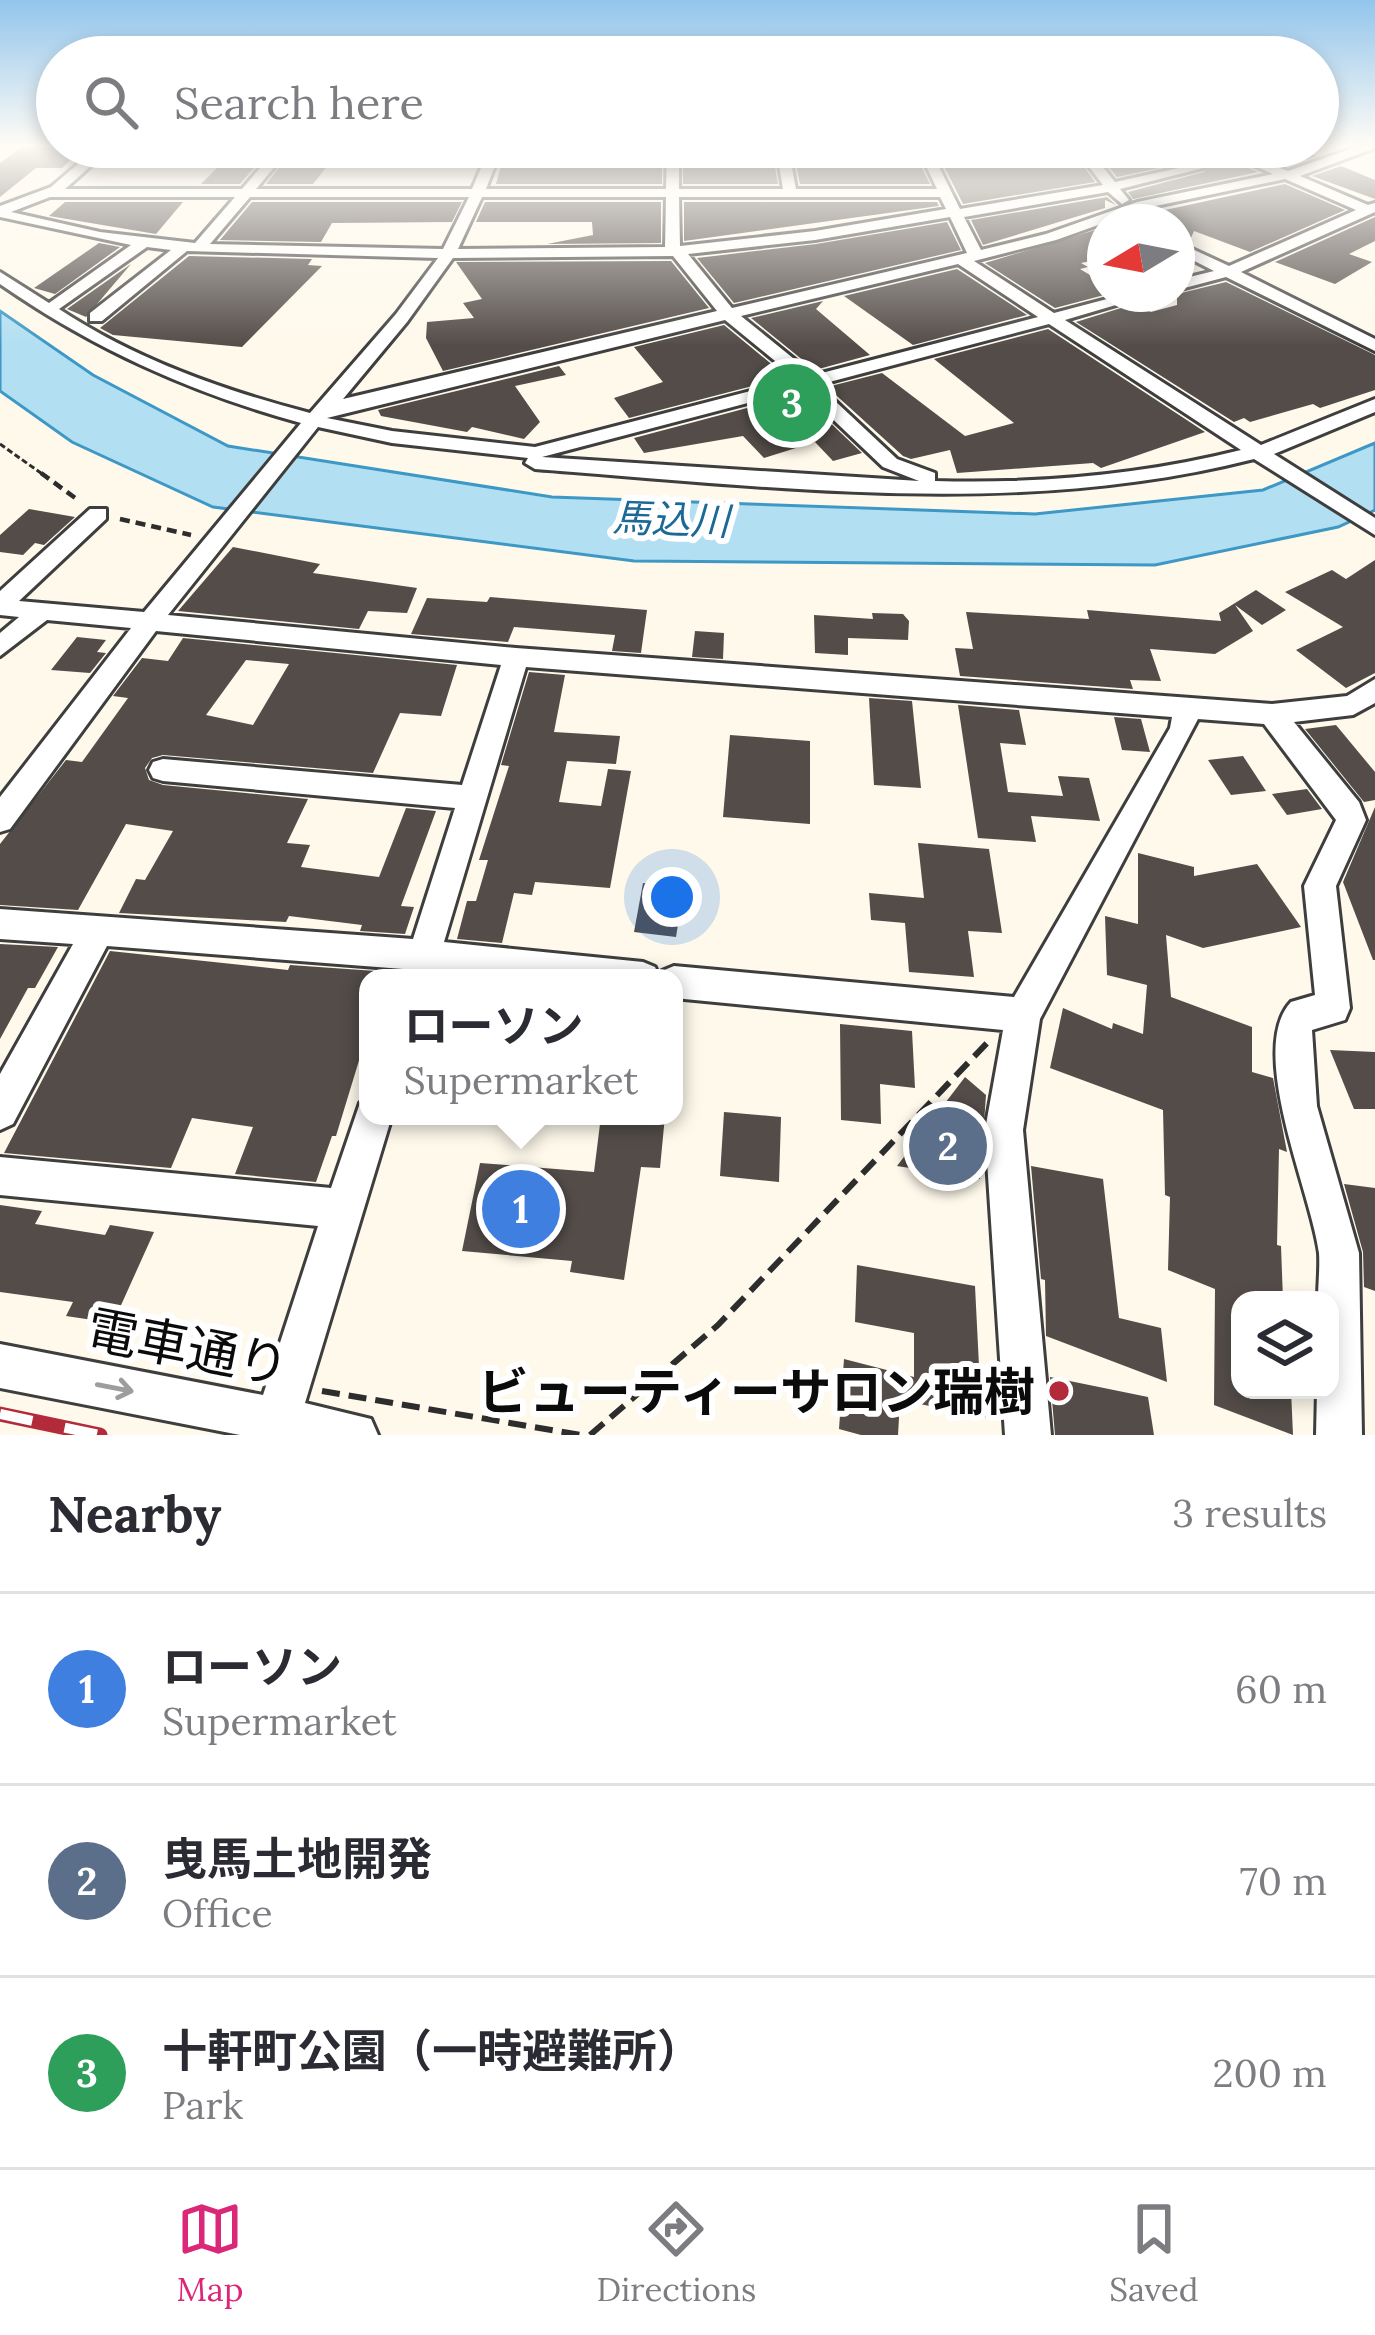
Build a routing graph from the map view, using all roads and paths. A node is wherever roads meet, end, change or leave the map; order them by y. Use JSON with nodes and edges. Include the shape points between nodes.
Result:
{"nodes":[{"id":1,"x":0,"y":212,"type":"edge"},
{"id":2,"x":229,"y":212,"type":"edge"},
{"id":3,"x":469,"y":212,"type":"edge"},
{"id":4,"x":674,"y":212,"type":"edge"},
{"id":5,"x":962,"y":212,"type":"edge"},
{"id":6,"x":1366,"y":212,"type":"edge"},
{"id":7,"x":955,"y":213,"type":"junction"},
{"id":8,"x":1087,"y":225,"type":"edge"},
{"id":9,"x":143,"y":243,"type":"junction"},
{"id":10,"x":190,"y":248,"type":"junction"},
{"id":11,"x":675,"y":251,"type":"junction"},
{"id":12,"x":448,"y":253,"type":"junction"},
{"id":13,"x":1195,"y":254,"type":"edge"},
{"id":14,"x":968,"y":258,"type":"junction"},
{"id":15,"x":1230,"y":271,"type":"junction"},
{"id":16,"x":0,"y":277,"type":"edge"},
{"id":17,"x":1195,"y":280,"type":"edge"},
{"id":18,"x":56,"y":305,"type":"dead end"},
{"id":19,"x":1087,"y":309,"type":"edge"},
{"id":20,"x":727,"y":313,"type":"junction"},
{"id":21,"x":96,"y":317,"type":"dead end"},
{"id":22,"x":1054,"y":318,"type":"junction"},
{"id":23,"x":1375,"y":346,"type":"edge"},
{"id":24,"x":808,"y":382,"type":"junction"},
{"id":25,"x":1375,"y":405,"type":"edge"},
{"id":26,"x":312,"y":422,"type":"junction"},
{"id":27,"x":390,"y":437,"type":"junction"},
{"id":28,"x":1265,"y":454,"type":"junction"},
{"id":29,"x":969,"y":486,"type":"junction"},
{"id":30,"x":98,"y":514,"type":"dead end"},
{"id":31,"x":1375,"y":528,"type":"edge"},
{"id":32,"x":0,"y":606,"type":"edge"},
{"id":33,"x":41,"y":612,"type":"junction"},
{"id":34,"x":146,"y":624,"type":"junction"},
{"id":35,"x":0,"y":647,"type":"edge"},
{"id":36,"x":516,"y":657,"type":"junction"},
{"id":37,"x":1374,"y":691,"type":"edge"},
{"id":38,"x":1187,"y":707,"type":"junction"},
{"id":39,"x":1272,"y":714,"type":"junction"},
{"id":40,"x":163,"y":770,"type":"dead end"},
{"id":41,"x":472,"y":798,"type":"junction"},
{"id":42,"x":0,"y":820,"type":"edge"},
{"id":43,"x":1363,"y":828,"type":"edge"},
{"id":44,"x":0,"y":924,"type":"edge"},
{"id":45,"x":98,"y":930,"type":"junction"},
{"id":46,"x":420,"y":968,"type":"edge"},
{"id":47,"x":568,"y":969,"type":"edge"},
{"id":48,"x":683,"y":983,"type":"edge"},
{"id":49,"x":1023,"y":1015,"type":"junction"},
{"id":50,"x":0,"y":1111,"type":"edge"},
{"id":51,"x":370,"y":1125,"type":"edge"},
{"id":52,"x":0,"y":1176,"type":"edge"},
{"id":53,"x":343,"y":1209,"type":"junction"},
{"id":54,"x":0,"y":1366,"type":"edge"},
{"id":55,"x":322,"y":1391,"type":"dead end"},
{"id":56,"x":278,"y":1418,"type":"junction"},
{"id":57,"x":355,"y":1435,"type":"edge"},
{"id":58,"x":586,"y":1435,"type":"edge"},
{"id":59,"x":1028,"y":1435,"type":"edge"},
{"id":60,"x":1339,"y":1435,"type":"edge"}],
"edges":[{"from":1,"to":9,"type":"street"},
{"from":2,"to":10,"type":"street"},
{"from":3,"to":12,"type":"street"},
{"from":4,"to":11,"type":"street"},
{"from":5,"to":7,"type":"street"},
{"from":6,"to":15,"type":"street"},
{"from":7,"to":11,"type":"street"},
{"from":7,"to":14,"type":"street"},
{"from":8,"to":14,"type":"street"},
{"from":9,"to":10,"type":"street"},
{"from":9,"to":18,"type":"street"},
{"from":10,"to":12,"type":"street"},
{"from":10,"to":21,"type":"street"},
{"from":11,"to":12,"type":"street"},
{"from":11,"to":20,"type":"street"},
{"from":12,"to":26,"type":"street"},
{"from":13,"to":15,"type":"street"},
{"from":14,"to":20,"type":"street"},
{"from":14,"to":22,"type":"street"},
{"from":15,"to":17,"type":"street"},
{"from":15,"to":23,"type":"street"},
{"from":16,"to":26,"type":"street","via":[[126,355]]},
{"from":19,"to":22,"type":"street"},
{"from":20,"to":24,"type":"street"},
{"from":20,"to":26,"type":"street"},
{"from":22,"to":24,"type":"street"},
{"from":22,"to":28,"type":"street"},
{"from":24,"to":27,"type":"street","via":[[546,452]]},
{"from":24,"to":29,"type":"street","via":[[899,469]]},
{"from":25,"to":28,"type":"street"},
{"from":26,"to":27,"type":"street"},
{"from":26,"to":34,"type":"street"},
{"from":27,"to":29,"type":"street","via":[[424,451],[486,459]]},
{"from":28,"to":29,"type":"street","via":[[1114,480]]},
{"from":28,"to":31,"type":"street"},
{"from":30,"to":32,"type":"street"},
{"from":32,"to":33,"type":"street"},
{"from":33,"to":34,"type":"street"},
{"from":33,"to":35,"type":"street"},
{"from":34,"to":36,"type":"street"},
{"from":34,"to":42,"type":"street"},
{"from":36,"to":38,"type":"street"},
{"from":36,"to":41,"type":"street"},
{"from":37,"to":39,"type":"street","via":[[1353,706]]},
{"from":38,"to":39,"type":"street"},
{"from":38,"to":49,"type":"street","via":[[1183,729]]},
{"from":39,"to":43,"type":"street"},
{"from":40,"to":41,"type":"street"},
{"from":41,"to":46,"type":"street"},
{"from":43,"to":60,"type":"street","via":[[1321,886],[1333,1008],[1294,1024],[1299,1106],[1339,1252]]},
{"from":44,"to":45,"type":"street"},
{"from":45,"to":46,"type":"street","via":[[298,943]]},
{"from":45,"to":50,"type":"street"},
{"from":46,"to":47,"type":"street","via":[[492,960]]},
{"from":48,"to":49,"type":"street"},
{"from":49,"to":58,"type":"path","via":[[976,1051],[718,1325]]},
{"from":49,"to":59,"type":"street","via":[[1004,1130]]},
{"from":51,"to":53,"type":"street"},
{"from":52,"to":53,"type":"street"},
{"from":53,"to":56,"type":"street"},
{"from":54,"to":56,"type":"street","name":"電車通り","one_way":true},
{"from":55,"to":58,"type":"path"},
{"from":56,"to":57,"type":"street","name":"電車通り"}]}
